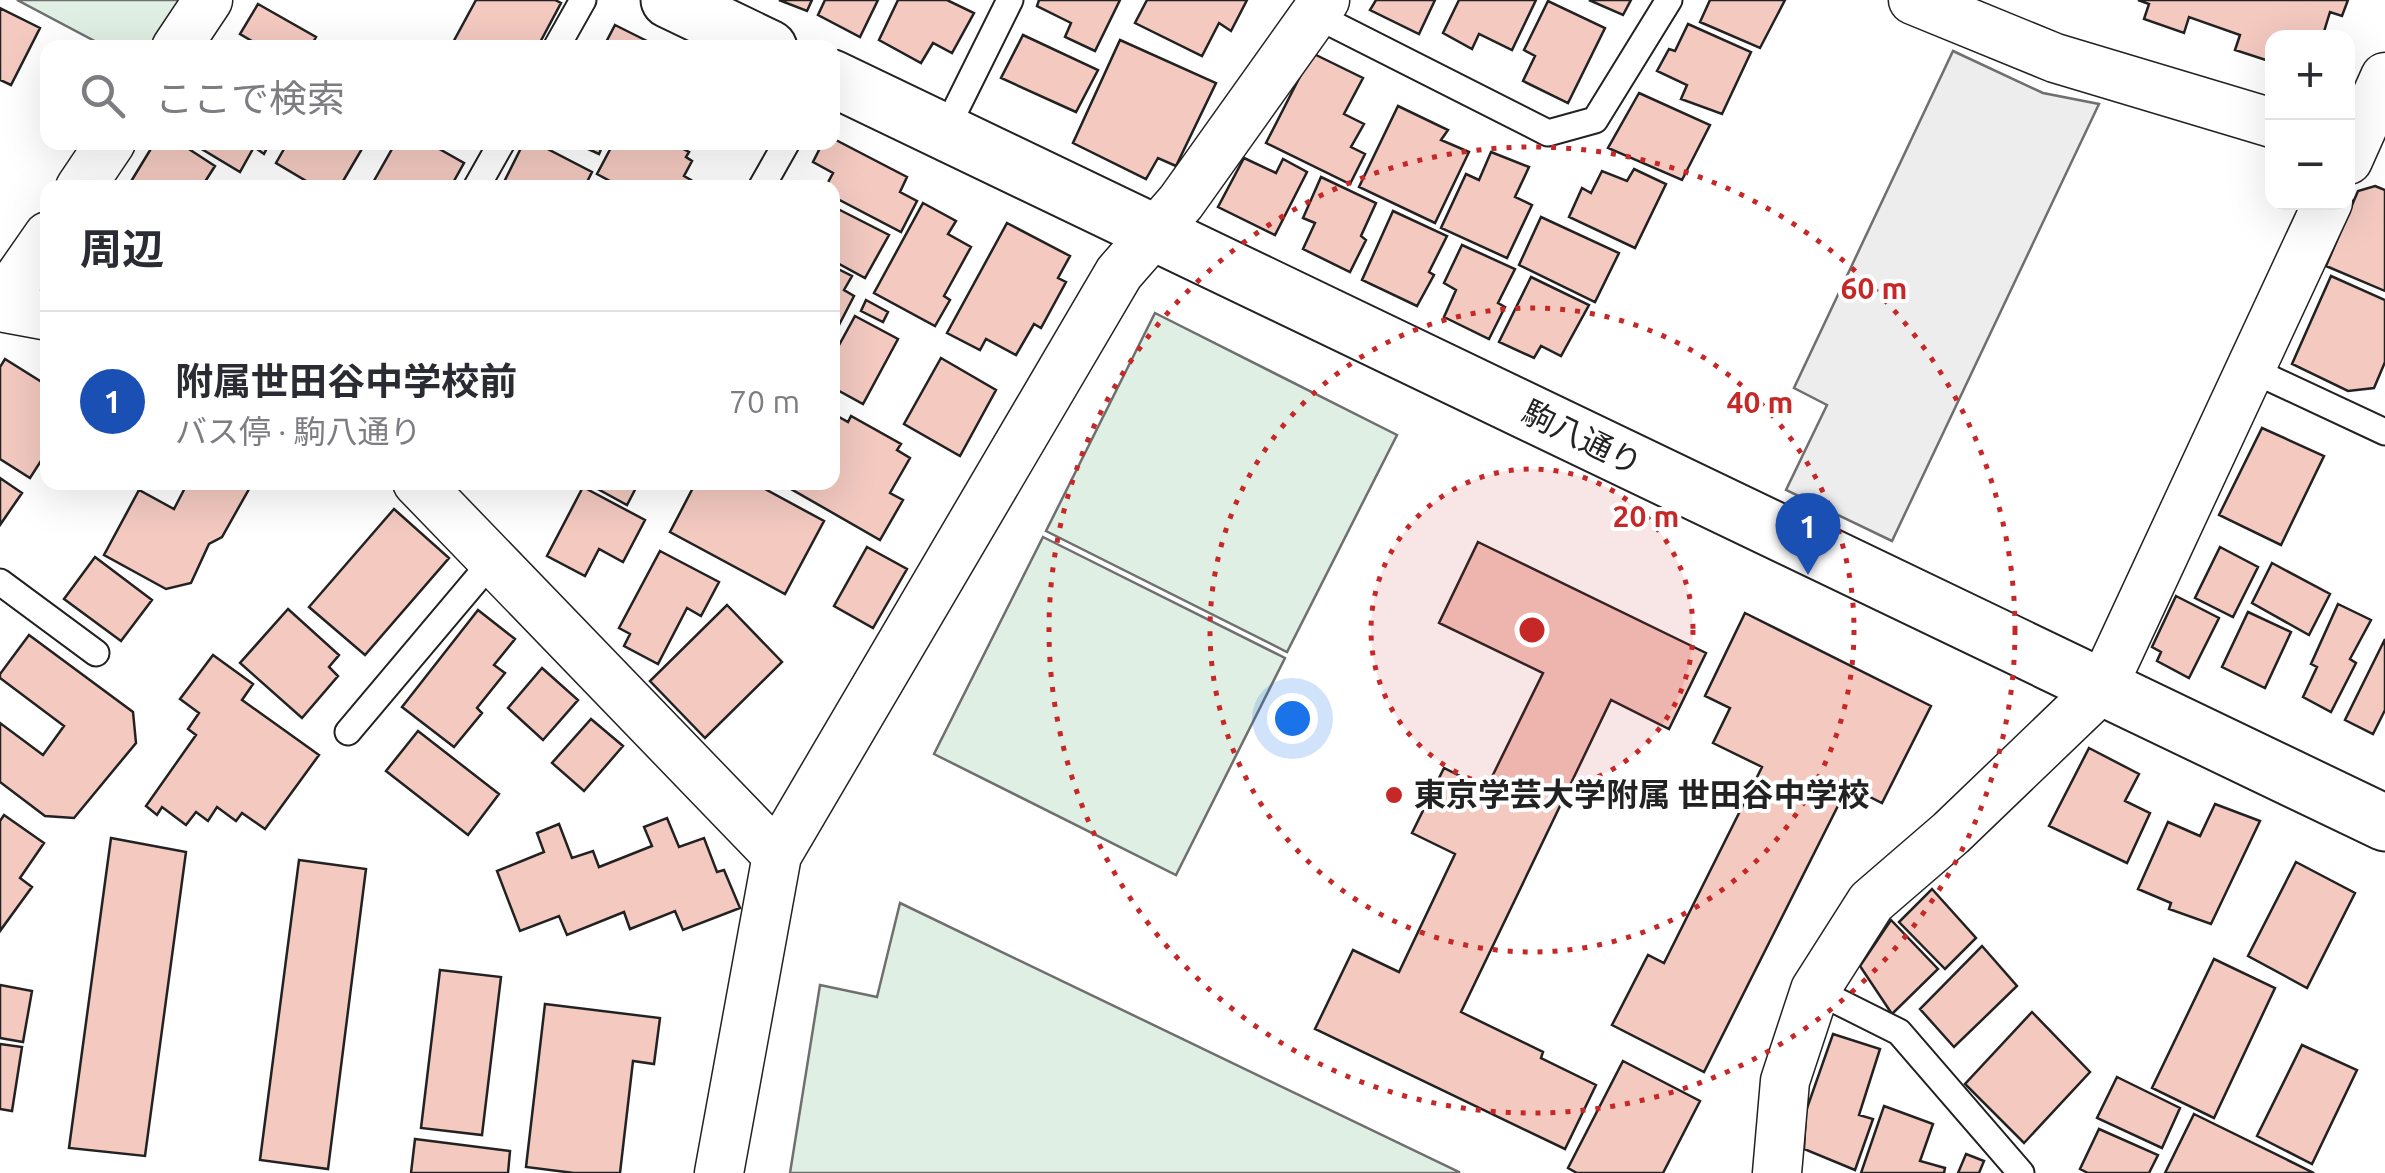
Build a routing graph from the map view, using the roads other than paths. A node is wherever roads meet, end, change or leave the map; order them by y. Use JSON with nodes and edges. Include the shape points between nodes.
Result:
{"nodes":[{"id":1,"x":208,"y":0,"type":"edge"},
{"id":2,"x":583,"y":0,"type":"edge"},
{"id":3,"x":669,"y":0,"type":"edge"},
{"id":4,"x":1010,"y":0,"type":"edge"},
{"id":5,"x":1669,"y":0,"type":"edge"},
{"id":6,"x":1913,"y":0,"type":"edge"},
{"id":7,"x":1320,"y":7,"type":"edge"},
{"id":8,"x":181,"y":40,"type":"edge"},
{"id":9,"x":560,"y":40,"type":"edge"},
{"id":10,"x":752,"y":40,"type":"edge"},
{"id":11,"x":2385,"y":77,"type":"edge"},
{"id":12,"x":840,"y":82,"type":"edge"},
{"id":13,"x":2265,"y":121,"type":"edge"},
{"id":14,"x":945,"y":131,"type":"junction"},
{"id":15,"x":106,"y":150,"type":"edge"},
{"id":16,"x":497,"y":150,"type":"edge"},
{"id":17,"x":782,"y":150,"type":"edge"},
{"id":18,"x":2358,"y":153,"type":"edge"},
{"id":19,"x":85,"y":180,"type":"edge"},
{"id":20,"x":481,"y":180,"type":"edge"},
{"id":21,"x":766,"y":180,"type":"edge"},
{"id":22,"x":2324,"y":210,"type":"edge"},
{"id":23,"x":1154,"y":232,"type":"junction"},
{"id":24,"x":40,"y":248,"type":"edge"},
{"id":25,"x":0,"y":306,"type":"edge"},
{"id":26,"x":40,"y":314,"type":"edge"},
{"id":27,"x":2250,"y":369,"type":"junction"},
{"id":28,"x":2385,"y":432,"type":"edge"},
{"id":29,"x":425,"y":490,"type":"edge"},
{"id":30,"x":493,"y":560,"type":"junction"},
{"id":31,"x":0,"y":582,"type":"edge"},
{"id":32,"x":96,"y":653,"type":"dead end"},
{"id":33,"x":2102,"y":688,"type":"junction"},
{"id":34,"x":348,"y":732,"type":"dead end"},
{"id":35,"x":2385,"y":823,"type":"edge"},
{"id":36,"x":776,"y":855,"type":"junction"},
{"id":37,"x":1816,"y":990,"type":"junction"},
{"id":38,"x":719,"y":1173,"type":"edge"},
{"id":39,"x":1777,"y":1173,"type":"edge"},
{"id":40,"x":2021,"y":1173,"type":"edge"}],
"edges":[{"from":1,"to":8,"type":"street"},
{"from":2,"to":9,"type":"lane"},
{"from":3,"to":10,"type":"street"},
{"from":4,"to":14,"type":"lane"},
{"from":5,"to":7,"type":"lane","via":[[1595,120],[1548,133]]},
{"from":6,"to":13,"type":"street","via":[[2055,58]]},
{"from":7,"to":23,"type":"street"},
{"from":11,"to":18,"type":"street"},
{"from":12,"to":14,"type":"street","name":"駒八通り"},
{"from":14,"to":23,"type":"street","name":"駒八通り"},
{"from":15,"to":19,"type":"street"},
{"from":16,"to":20,"type":"lane"},
{"from":17,"to":21,"type":"lane"},
{"from":22,"to":27,"type":"street"},
{"from":23,"to":33,"type":"street","name":"駒八通り"},
{"from":23,"to":36,"type":"street","via":[[1119,272]]},
{"from":24,"to":25,"type":"street"},
{"from":25,"to":26,"type":"street"},
{"from":27,"to":28,"type":"lane"},
{"from":27,"to":33,"type":"street"},
{"from":29,"to":30,"type":"street"},
{"from":30,"to":34,"type":"lane"},
{"from":30,"to":36,"type":"street"},
{"from":31,"to":32,"type":"lane"},
{"from":33,"to":35,"type":"street","name":"駒八通り"},
{"from":33,"to":37,"type":"street","via":[[1871,902]]},
{"from":36,"to":38,"type":"street"},
{"from":37,"to":39,"type":"street","via":[[1786,1081]]},
{"from":37,"to":40,"type":"lane","via":[[1898,1032]]}]}
